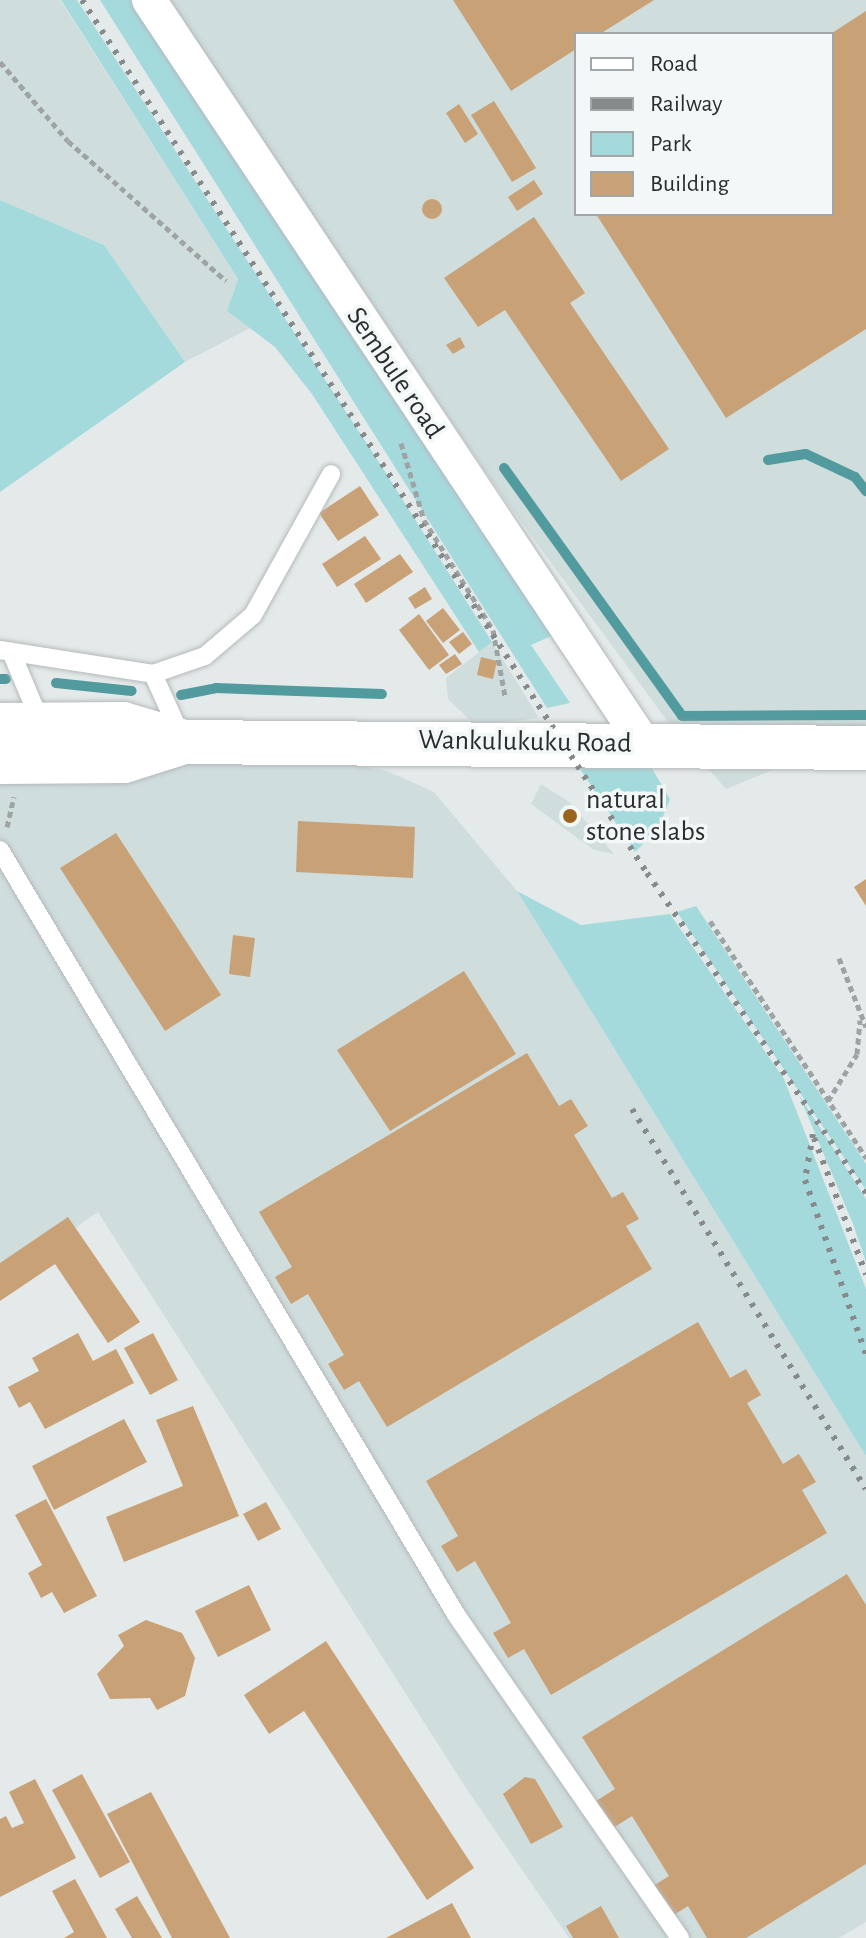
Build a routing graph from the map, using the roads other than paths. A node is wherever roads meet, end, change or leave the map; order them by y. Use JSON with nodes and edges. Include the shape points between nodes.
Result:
{"nodes":[{"id":1,"x":149,"y":0,"type":"edge"},
{"id":2,"x":331,"y":474,"type":"dead end"},
{"id":3,"x":6,"y":652,"type":"edge"},
{"id":4,"x":153,"y":674,"type":"junction"},
{"id":5,"x":0,"y":725,"type":"edge"},
{"id":6,"x":184,"y":742,"type":"junction"},
{"id":7,"x":644,"y":744,"type":"junction"},
{"id":8,"x":866,"y":748,"type":"edge"},
{"id":9,"x":25,"y":750,"type":"edge"},
{"id":10,"x":2,"y":845,"type":"edge"},
{"id":11,"x":680,"y":1938,"type":"edge"}],
"edges":[{"from":1,"to":7,"type":"street","name":"Sembule road"},
{"from":2,"to":4,"type":"lane","via":[[253,615],[234,637],[205,656]]},
{"from":3,"to":4,"type":"lane"},
{"from":3,"to":9,"type":"lane"},
{"from":4,"to":6,"type":"lane"},
{"from":5,"to":9,"type":"main road","name":"Wankulukuku Road"},
{"from":6,"to":7,"type":"main road","name":"Wankulukuku Road"},
{"from":6,"to":9,"type":"main road","name":"Wankulukuku Road","via":[[123,724]]},
{"from":7,"to":8,"type":"main road","name":"Wankulukuku Road"},
{"from":10,"to":11,"type":"lane","via":[[449,1603]]}]}
